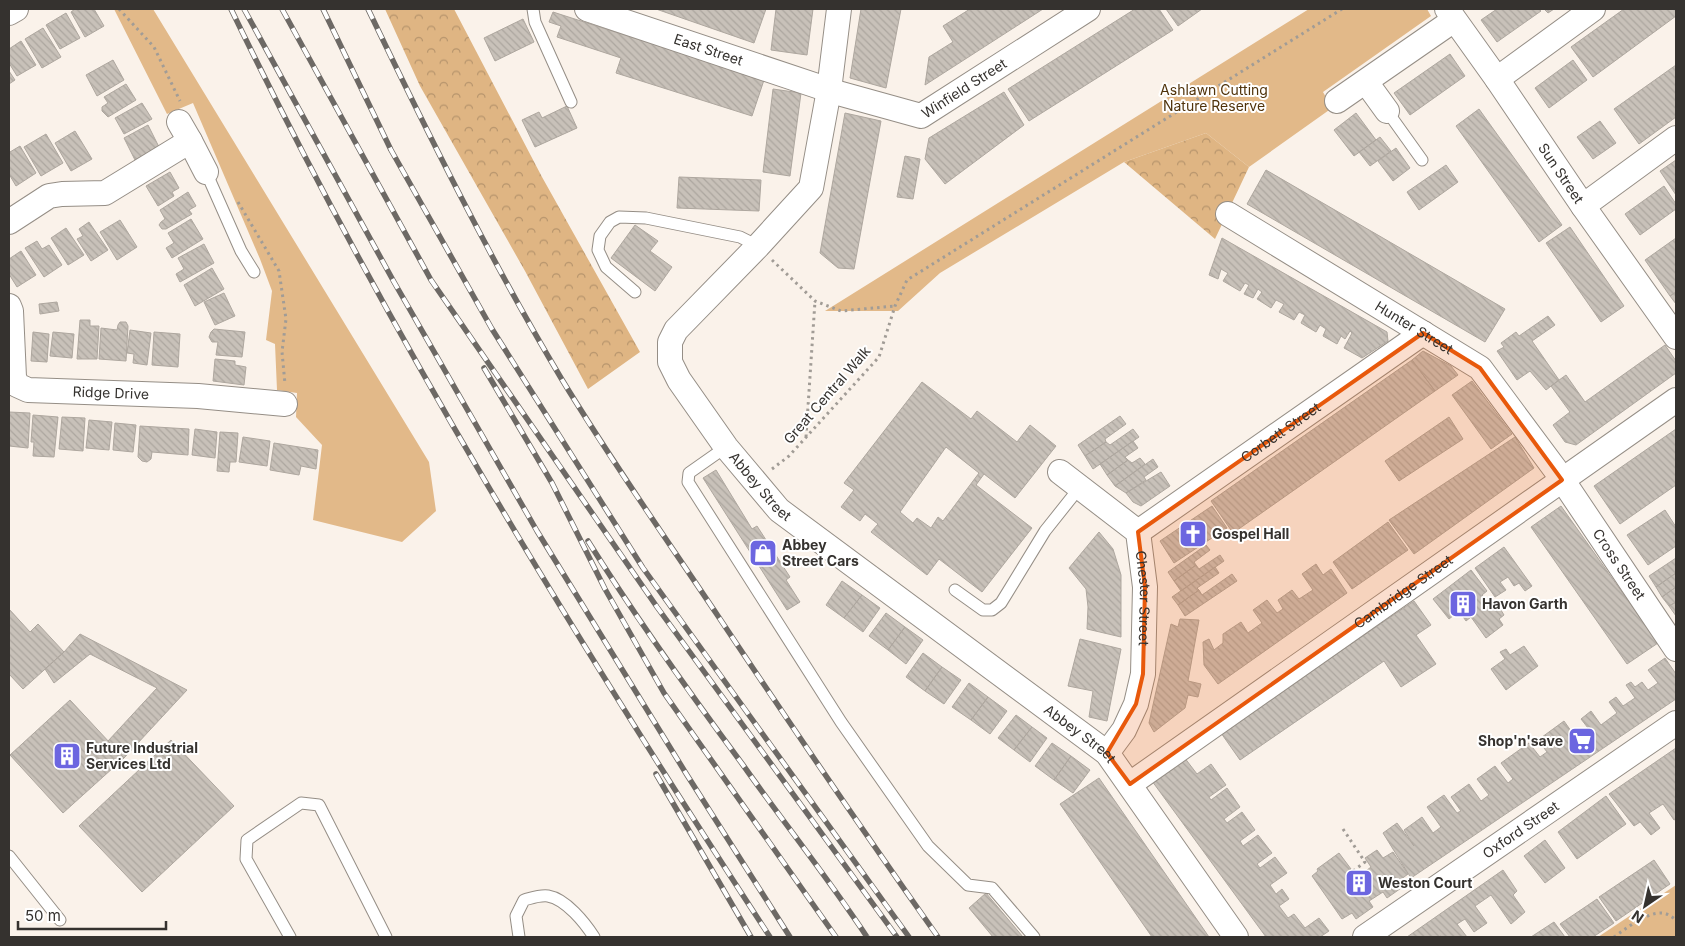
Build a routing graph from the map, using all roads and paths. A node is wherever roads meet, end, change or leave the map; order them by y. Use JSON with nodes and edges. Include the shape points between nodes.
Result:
{"nodes":[{"id":1,"x":16,"y":9,"type":"edge"},
{"id":2,"x":533,"y":9,"type":"edge"},
{"id":3,"x":587,"y":9,"type":"edge"},
{"id":4,"x":839,"y":9,"type":"edge"},
{"id":5,"x":1088,"y":9,"type":"edge"},
{"id":6,"x":1342,"y":9,"type":"edge"},
{"id":7,"x":1593,"y":9,"type":"edge"},
{"id":8,"x":9,"y":13,"type":"edge"},
{"id":9,"x":1450,"y":14,"type":"edge"},
{"id":10,"x":1497,"y":79,"type":"junction"},
{"id":11,"x":1366,"y":82,"type":"junction"},
{"id":12,"x":829,"y":90,"type":"junction"},
{"id":13,"x":1338,"y":101,"type":"dead end"},
{"id":14,"x":571,"y":102,"type":"dead end"},
{"id":15,"x":1387,"y":111,"type":"joint"},
{"id":16,"x":1676,"y":138,"type":"edge"},
{"id":17,"x":1422,"y":160,"type":"dead end"},
{"id":18,"x":206,"y":172,"type":"joint"},
{"id":19,"x":1583,"y":206,"type":"junction"},
{"id":20,"x":1228,"y":214,"type":"dead end"},
{"id":21,"x":9,"y":222,"type":"edge"},
{"id":22,"x":758,"y":246,"type":"junction"},
{"id":23,"x":254,"y":272,"type":"dead end"},
{"id":24,"x":635,"y":292,"type":"dead end"},
{"id":25,"x":815,"y":301,"type":"junction"},
{"id":26,"x":9,"y":306,"type":"edge"},
{"id":27,"x":895,"y":306,"type":"junction"},
{"id":28,"x":1423,"y":333,"type":"junction"},
{"id":29,"x":1676,"y":337,"type":"edge"},
{"id":30,"x":1676,"y":400,"type":"edge"},
{"id":31,"x":285,"y":404,"type":"dead end"},
{"id":32,"x":806,"y":438,"type":"junction"},
{"id":33,"x":726,"y":447,"type":"junction"},
{"id":34,"x":1060,"y":472,"type":"dead end"},
{"id":35,"x":1562,"y":480,"type":"junction"},
{"id":36,"x":756,"y":483,"type":"junction"},
{"id":37,"x":1080,"y":487,"type":"junction"},
{"id":38,"x":1138,"y":532,"type":"junction"},
{"id":39,"x":956,"y":590,"type":"dead end"},
{"id":40,"x":1676,"y":649,"type":"edge"},
{"id":41,"x":1676,"y":723,"type":"edge"},
{"id":42,"x":1107,"y":753,"type":"junction"},
{"id":43,"x":1130,"y":784,"type":"junction"},
{"id":44,"x":1343,"y":829,"type":"dead end"},
{"id":45,"x":9,"y":856,"type":"edge"},
{"id":46,"x":1348,"y":875,"type":"dead end"},
{"id":47,"x":60,"y":920,"type":"dead end"},
{"id":48,"x":1676,"y":920,"type":"edge"},
{"id":49,"x":290,"y":937,"type":"edge"},
{"id":50,"x":386,"y":937,"type":"edge"},
{"id":51,"x":519,"y":937,"type":"edge"},
{"id":52,"x":594,"y":937,"type":"edge"},
{"id":53,"x":1034,"y":937,"type":"edge"},
{"id":54,"x":1236,"y":937,"type":"edge"},
{"id":55,"x":1365,"y":937,"type":"edge"},
{"id":56,"x":1614,"y":937,"type":"edge"}],
"edges":[{"from":1,"to":8,"type":"street"},
{"from":2,"to":14,"type":"lane","via":[[535,22]]},
{"from":3,"to":12,"type":"street","name":"East Street"},
{"from":4,"to":12,"type":"street","name":"Abbey Street"},
{"from":5,"to":12,"type":"street","name":"Winfield Street","via":[[921,116]]},
{"from":6,"to":27,"type":"path","name":"Great Central Walk","via":[[907,280]]},
{"from":7,"to":10,"type":"street"},
{"from":9,"to":10,"type":"street","name":"Sun Street"},
{"from":9,"to":11,"type":"street"},
{"from":10,"to":19,"type":"street","name":"Sun Street"},
{"from":11,"to":13,"type":"street"},
{"from":11,"to":15,"type":"street"},
{"from":12,"to":22,"type":"street","name":"Abbey Street","via":[[812,188]]},
{"from":15,"to":17,"type":"lane"},
{"from":16,"to":19,"type":"street"},
{"from":18,"to":21,"type":"street","via":[[185,132],[105,193],[49,196]]},
{"from":18,"to":23,"type":"lane","via":[[241,251]]},
{"from":19,"to":29,"type":"street","name":"Sun Street"},
{"from":20,"to":28,"type":"street","name":"Hunter Street"},
{"from":22,"to":24,"type":"lane","via":[[740,237],[646,218],[619,217],[610,222],[600,236],[598,250],[606,267]]},
{"from":22,"to":25,"type":"path"},
{"from":22,"to":33,"type":"street","name":"Abbey Street","via":[[676,330],[670,342],[670,362],[679,380]]},
{"from":25,"to":27,"type":"path","via":[[841,312]]},
{"from":25,"to":32,"type":"path"},
{"from":26,"to":31,"type":"street","name":"Ridge Drive","via":[[14,377],[17,385],[28,390],[198,396]]},
{"from":27,"to":32,"type":"path","name":"Great Central Walk","via":[[879,357]]},
{"from":28,"to":35,"type":"street","name":"Hunter Street","via":[[1480,368]]},
{"from":28,"to":38,"type":"street","name":"Corbett Street"},
{"from":30,"to":35,"type":"street","name":"Cambridge Street"},
{"from":32,"to":36,"type":"path","name":"Great Central Walk"},
{"from":33,"to":36,"type":"street","name":"Abbey Street"},
{"from":33,"to":53,"type":"lane","via":[[689,473],[688,482],[841,722],[928,846],[968,886],[992,888]]},
{"from":34,"to":37,"type":"street","name":"Chester Street"},
{"from":35,"to":40,"type":"street","name":"Cross Street"},
{"from":35,"to":43,"type":"street","name":"Cambridge Street"},
{"from":36,"to":42,"type":"street","name":"Abbey Street","via":[[779,510]]},
{"from":37,"to":38,"type":"street","name":"Chester Street"},
{"from":37,"to":39,"type":"lane","via":[[1045,531],[996,607],[984,610]]},
{"from":38,"to":42,"type":"street","name":"Chester Street","via":[[1145,587],[1143,674],[1136,704],[1124,730]]},
{"from":41,"to":55,"type":"street","name":"Oxford Street"},
{"from":42,"to":43,"type":"street","name":"Abbey Street"},
{"from":43,"to":54,"type":"street","name":"Abbey Street"},
{"from":44,"to":46,"type":"path","via":[[1365,862]]},
{"from":45,"to":47,"type":"lane"},
{"from":48,"to":56,"type":"path","via":[[1664,913],[1654,913]]},
{"from":49,"to":50,"type":"lane","via":[[246,859],[247,840],[302,803],[319,805]]},
{"from":51,"to":52,"type":"lane","via":[[516,916],[524,900],[537,896],[550,896],[570,908]]}]}
